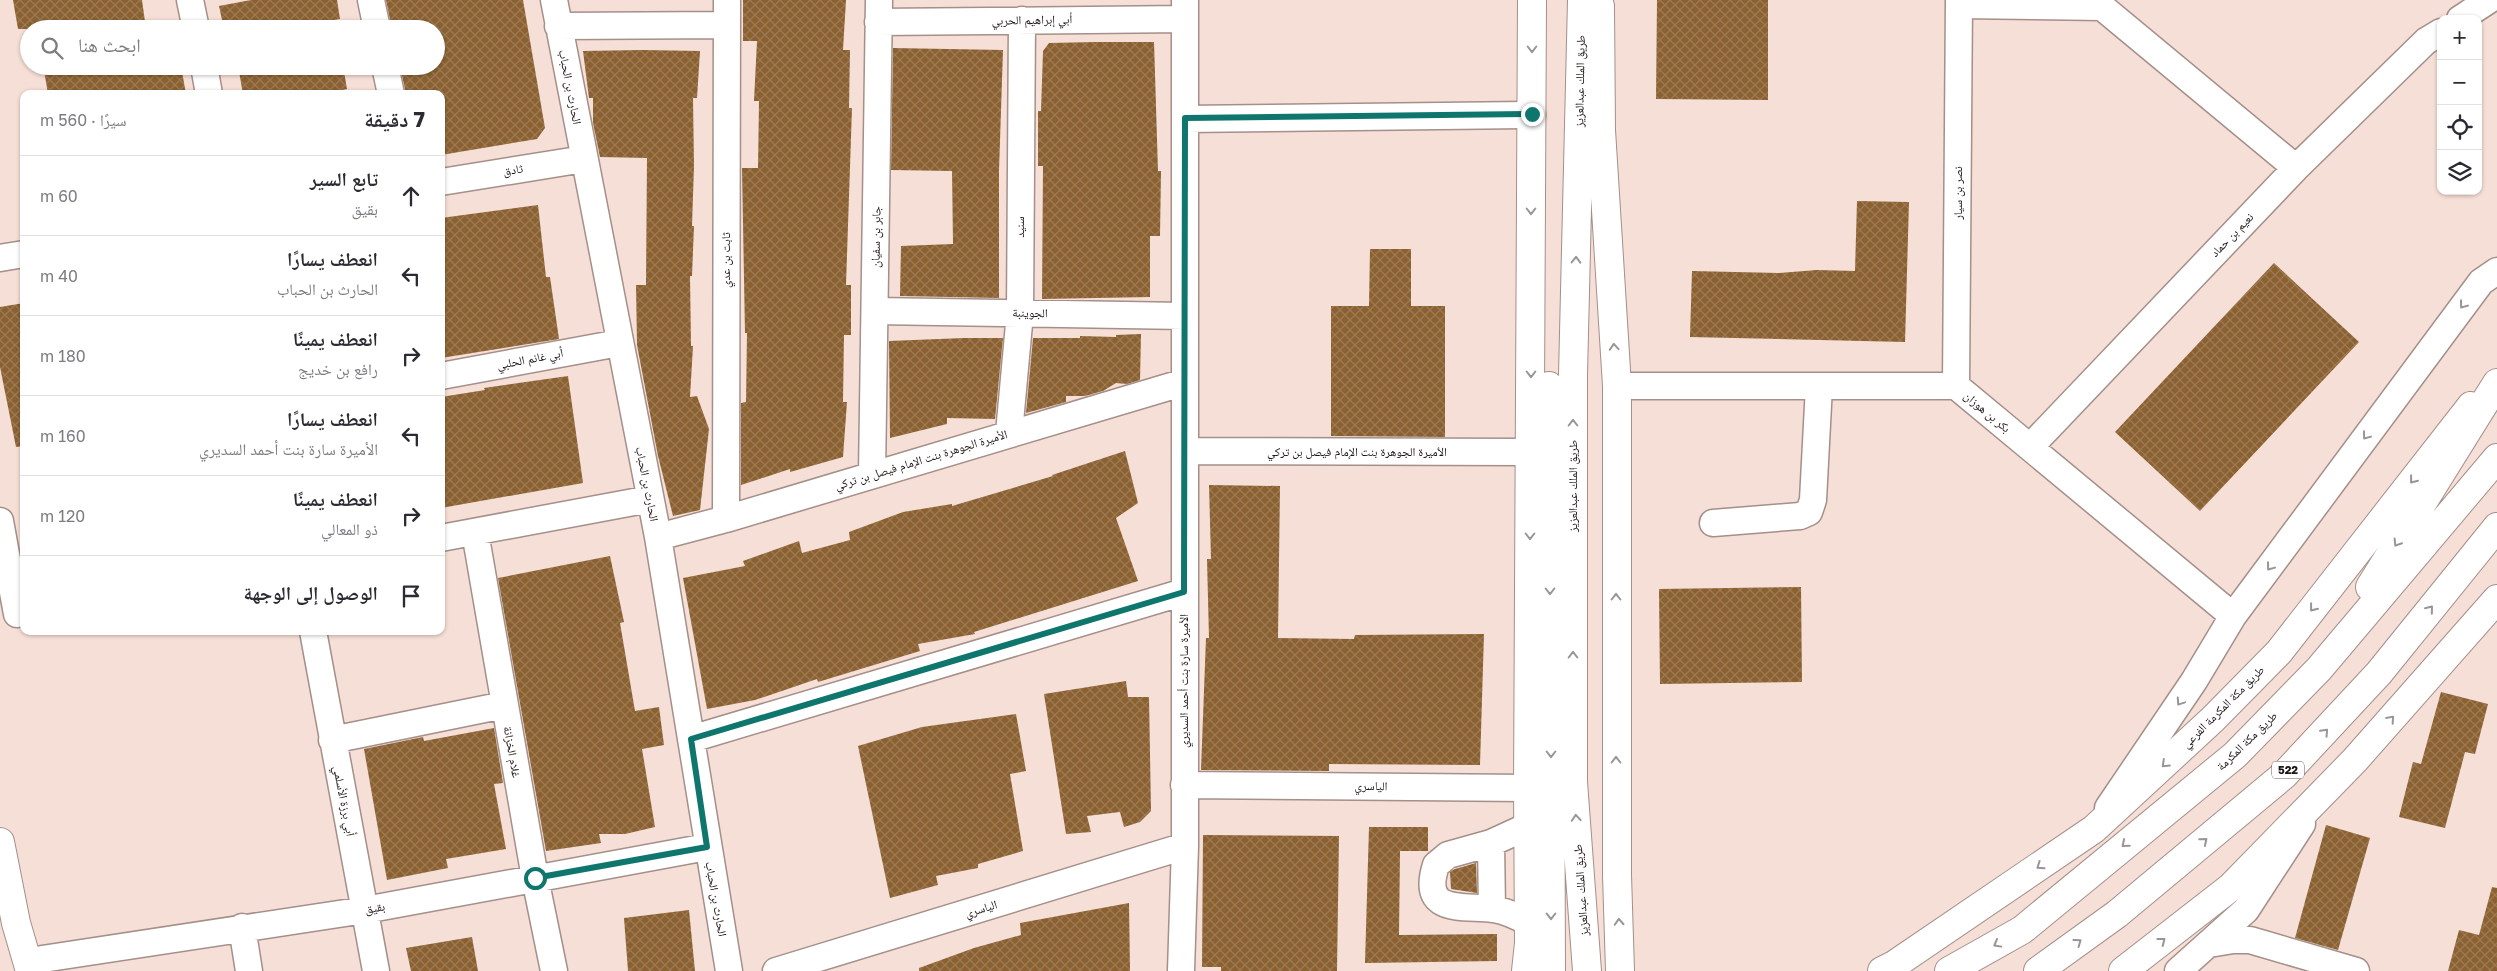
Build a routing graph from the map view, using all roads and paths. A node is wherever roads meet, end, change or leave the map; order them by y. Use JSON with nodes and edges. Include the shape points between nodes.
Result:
{"nodes":[{"id":1,"x":190,"y":0,"type":"edge"},
{"id":2,"x":371,"y":0,"type":"edge"},
{"id":3,"x":554,"y":0,"type":"edge"},
{"id":4,"x":1532,"y":0,"type":"edge"},
{"id":5,"x":1550,"y":0,"type":"edge"},
{"id":6,"x":1582,"y":0,"type":"edge"},
{"id":7,"x":1600,"y":0,"type":"edge"},
{"id":8,"x":2488,"y":0,"type":"edge"},
{"id":9,"x":1959,"y":2,"type":"edge"},
{"id":10,"x":1185,"y":10,"type":"edge"},
{"id":11,"x":878,"y":11,"type":"edge"},
{"id":12,"x":727,"y":13,"type":"edge"},
{"id":13,"x":2466,"y":15,"type":"edge"},
{"id":14,"x":194,"y":20,"type":"edge"},
{"id":15,"x":375,"y":20,"type":"edge"},
{"id":16,"x":1022,"y":20,"type":"junction"},
{"id":17,"x":558,"y":26,"type":"junction"},
{"id":18,"x":2437,"y":34,"type":"edge"},
{"id":19,"x":206,"y":75,"type":"edge"},
{"id":20,"x":387,"y":75,"type":"edge"},
{"id":21,"x":208,"y":90,"type":"edge"},
{"id":22,"x":390,"y":90,"type":"edge"},
{"id":23,"x":1532,"y":114,"type":"junction"},
{"id":24,"x":1185,"y":118,"type":"junction"},
{"id":25,"x":584,"y":159,"type":"junction"},
{"id":26,"x":2296,"y":168,"type":"junction"},
{"id":27,"x":445,"y":181,"type":"edge"},
{"id":28,"x":20,"y":255,"type":"edge"},
{"id":29,"x":0,"y":258,"type":"edge"},
{"id":30,"x":2497,"y":271,"type":"edge"},
{"id":31,"x":875,"y":311,"type":"junction"},
{"id":32,"x":1020,"y":313,"type":"junction"},
{"id":33,"x":1185,"y":316,"type":"junction"},
{"id":34,"x":619,"y":343,"type":"junction"},
{"id":35,"x":2497,"y":373,"type":"edge"},
{"id":36,"x":445,"y":375,"type":"edge"},
{"id":37,"x":1185,"y":382,"type":"junction"},
{"id":38,"x":2497,"y":383,"type":"edge"},
{"id":39,"x":1617,"y":386,"type":"junction"},
{"id":40,"x":1819,"y":386,"type":"junction"},
{"id":41,"x":1956,"y":386,"type":"junction"},
{"id":42,"x":1010,"y":433,"type":"junction"},
{"id":43,"x":2030,"y":447,"type":"junction"},
{"id":44,"x":1185,"y":451,"type":"junction"},
{"id":45,"x":1530,"y":452,"type":"junction"},
{"id":46,"x":2497,"y":458,"type":"edge"},
{"id":47,"x":872,"y":475,"type":"junction"},
{"id":48,"x":650,"y":499,"type":"junction"},
{"id":49,"x":726,"y":519,"type":"junction"},
{"id":50,"x":0,"y":521,"type":"edge"},
{"id":51,"x":1713,"y":523,"type":"dead end"},
{"id":52,"x":2497,"y":527,"type":"edge"},
{"id":53,"x":474,"y":532,"type":"junction"},
{"id":54,"x":445,"y":537,"type":"edge"},
{"id":55,"x":658,"y":537,"type":"junction"},
{"id":56,"x":1184,"y":592,"type":"junction"},
{"id":57,"x":2497,"y":599,"type":"edge"},
{"id":58,"x":13,"y":615,"type":"edge"},
{"id":59,"x":2233,"y":616,"type":"junction"},
{"id":60,"x":315,"y":635,"type":"edge"},
{"id":61,"x":2319,"y":669,"type":"junction"},
{"id":62,"x":504,"y":705,"type":"junction"},
{"id":63,"x":691,"y":739,"type":"junction"},
{"id":64,"x":332,"y":740,"type":"junction"},
{"id":65,"x":1184,"y":785,"type":"junction"},
{"id":66,"x":1528,"y":788,"type":"junction"},
{"id":67,"x":2321,"y":795,"type":"junction"},
{"id":68,"x":1528,"y":826,"type":"junction"},
{"id":69,"x":2094,"y":829,"type":"junction"},
{"id":70,"x":0,"y":842,"type":"edge"},
{"id":71,"x":1491,"y":843,"type":"junction"},
{"id":72,"x":1185,"y":846,"type":"junction"},
{"id":73,"x":707,"y":847,"type":"junction"},
{"id":74,"x":535,"y":878,"type":"junction"},
{"id":75,"x":1492,"y":909,"type":"junction"},
{"id":76,"x":365,"y":910,"type":"junction"},
{"id":77,"x":16,"y":923,"type":"junction"},
{"id":78,"x":1529,"y":923,"type":"junction"},
{"id":79,"x":242,"y":928,"type":"junction"},
{"id":80,"x":2209,"y":944,"type":"junction"},
{"id":81,"x":36,"y":965,"type":"edge"},
{"id":82,"x":17,"y":971,"type":"edge"},
{"id":83,"x":249,"y":971,"type":"edge"},
{"id":84,"x":376,"y":971,"type":"edge"},
{"id":85,"x":554,"y":971,"type":"edge"},
{"id":86,"x":729,"y":971,"type":"edge"},
{"id":87,"x":776,"y":971,"type":"edge"},
{"id":88,"x":1181,"y":971,"type":"edge"},
{"id":89,"x":1526,"y":971,"type":"edge"},
{"id":90,"x":1551,"y":971,"type":"edge"},
{"id":91,"x":1587,"y":971,"type":"edge"},
{"id":92,"x":1620,"y":971,"type":"edge"},
{"id":93,"x":1882,"y":971,"type":"edge"},
{"id":94,"x":1949,"y":971,"type":"edge"},
{"id":95,"x":2038,"y":971,"type":"edge"},
{"id":96,"x":2123,"y":971,"type":"edge"},
{"id":97,"x":2178,"y":971,"type":"edge"},
{"id":98,"x":2356,"y":971,"type":"edge"}],
"edges":[{"from":1,"to":14,"type":"street"},
{"from":2,"to":15,"type":"street"},
{"from":3,"to":17,"type":"street","name":"الحارث بن الحباب"},
{"from":4,"to":23,"type":"main road","one_way":true},
{"from":5,"to":90,"type":"main road","name":"طريق الملك عبدالعزيز","one_way":true},
{"from":91,"to":6,"type":"main road","name":"طريق الملك عبدالعزيز","one_way":true,"via":[[1573,782],[1573,374]]},
{"from":39,"to":7,"type":"main road","one_way":true,"via":[[1600,130]]},
{"from":8,"to":13,"type":"street"},
{"from":9,"to":26,"type":"street","via":[[2102,6]]},
{"from":9,"to":41,"type":"street","name":"نصر بن سيار"},
{"from":10,"to":16,"type":"street","name":"أبي إبراهيم الحربي"},
{"from":10,"to":24,"type":"street","name":"الأميرة سارة بنت أحمد السديري"},
{"from":11,"to":16,"type":"street","name":"أبي إبراهيم الحربي"},
{"from":11,"to":31,"type":"street","name":"جابر بن سفيان"},
{"from":12,"to":17,"type":"street"},
{"from":12,"to":49,"type":"street","name":"ثابت بن عدي"},
{"from":16,"to":32,"type":"street","name":"سنيد"},
{"from":17,"to":25,"type":"street","name":"الحارث بن الحباب"},
{"from":18,"to":26,"type":"street","name":"نعيم بن حماد","via":[[2426,41]]},
{"from":19,"to":21,"type":"street"},
{"from":20,"to":22,"type":"street"},
{"from":23,"to":24,"type":"street"},
{"from":23,"to":45,"type":"main road","one_way":true},
{"from":24,"to":33,"type":"street","name":"الأميرة سارة بنت أحمد السديري"},
{"from":25,"to":27,"type":"street","name":"ثادق"},
{"from":25,"to":34,"type":"street","name":"الحارث بن الحباب"},
{"from":26,"to":43,"type":"street","name":"نعيم بن حماد"},
{"from":28,"to":29,"type":"street"},
{"from":30,"to":59,"type":"street","one_way":true,"via":[[2481,282]]},
{"from":31,"to":32,"type":"street","name":"الجوينبة"},
{"from":31,"to":47,"type":"street","name":"جابر بن سفيان"},
{"from":32,"to":33,"type":"street","name":"الجوينبة"},
{"from":32,"to":42,"type":"street","name":"سنيد"},
{"from":33,"to":37,"type":"street","name":"الأميرة سارة بنت أحمد السديري"},
{"from":34,"to":36,"type":"street","name":"أبي غانم الحلبي"},
{"from":34,"to":48,"type":"street","name":"الحارث بن الحباب"},
{"from":35,"to":69,"type":"main road","name":"طريق مكة المكرمة الفرعي","one_way":true,"via":[[2279,652],[2213,719]]},
{"from":37,"to":42,"type":"street","name":"الأميرة الجوهرة بنت الإمام فيصل بن تركي"},
{"from":37,"to":44,"type":"street","name":"الأميرة سارة بنت أحمد السديري"},
{"from":38,"to":61,"type":"main road","one_way":true},
{"from":39,"to":40,"type":"street","name":"بكر بن هوزان"},
{"from":92,"to":39,"type":"main road","one_way":true,"via":[[1617,875]]},
{"from":40,"to":41,"type":"street","name":"بكر بن هوزان"},
{"from":40,"to":51,"type":"street","via":[[1814,500],[1809,512],[1800,516]]},
{"from":41,"to":43,"type":"street","name":"بكر بن هوزان"},
{"from":42,"to":47,"type":"street","name":"الأميرة الجوهرة بنت الإمام فيصل بن تركي"},
{"from":43,"to":59,"type":"street","name":"بكر بن هوزان"},
{"from":44,"to":45,"type":"street","name":"الأميرة الجوهرة بنت الإمام فيصل بن تركي"},
{"from":44,"to":56,"type":"street","name":"الأميرة سارة بنت أحمد السديري"},
{"from":45,"to":66,"type":"main road","one_way":true},
{"from":46,"to":61,"type":"main road","name":"طريق مكة المكرمة"},
{"from":47,"to":49,"type":"street","name":"الأميرة الجوهرة بنت الإمام فيصل بن تركي"},
{"from":48,"to":53,"type":"street"},
{"from":48,"to":55,"type":"street","name":"الحارث بن الحباب"},
{"from":49,"to":55,"type":"street","name":"الأميرة الجوهرة بنت الإمام فيصل بن تركي"},
{"from":50,"to":58,"type":"street"},
{"from":95,"to":52,"type":"main road","number":"522","one_way":true,"via":[[2117,914],[2284,775],[2379,673]]},
{"from":53,"to":54,"type":"street"},
{"from":53,"to":62,"type":"street","name":"غلام الخزانة"},
{"from":55,"to":63,"type":"street","name":"الحارث بن الحباب"},
{"from":56,"to":63,"type":"street"},
{"from":56,"to":65,"type":"street","name":"الأميرة سارة بنت أحمد السديري"},
{"from":67,"to":57,"type":"main road","one_way":true},
{"from":59,"to":69,"type":"street","one_way":true,"via":[[2194,681]]},
{"from":60,"to":64,"type":"street","name":"أبي برزة الأسلمي"},
{"from":61,"to":94,"type":"main road","name":"طريق مكة المكرمة","one_way":true,"via":[[2235,755],[2022,930]]},
{"from":62,"to":64,"type":"street"},
{"from":62,"to":74,"type":"street","name":"غلام الخزانة"},
{"from":63,"to":73,"type":"street","name":"الحارث بن الحباب"},
{"from":64,"to":76,"type":"street","name":"أبي برزة الأسلمي"},
{"from":65,"to":66,"type":"street","name":"الياسري"},
{"from":65,"to":72,"type":"street","name":"الأميرة سارة بنت أحمد السديري"},
{"from":66,"to":68,"type":"main road"},
{"from":67,"to":80,"type":"street","via":[[2246,910]]},
{"from":96,"to":67,"type":"main road","one_way":true,"via":[[2231,887]]},
{"from":68,"to":71,"type":"street"},
{"from":68,"to":78,"type":"main road"},
{"from":69,"to":93,"type":"main road","name":"طريق مكة المكرمة الفرعي","one_way":true},
{"from":70,"to":77,"type":"main road"},
{"from":71,"to":75,"type":"street"},
{"from":71,"to":75,"type":"street","via":[[1448,855],[1436,865],[1433,885],[1436,896],[1447,906]]},
{"from":72,"to":87,"type":"street","name":"الياسري"},
{"from":72,"to":88,"type":"street","name":"الأميرة سارة بنت أحمد السديري"},
{"from":73,"to":74,"type":"street","name":"بقيق"},
{"from":73,"to":86,"type":"street","name":"الحارث بن الحباب"},
{"from":74,"to":76,"type":"street","name":"بقيق"},
{"from":74,"to":85,"type":"street","name":"غلام الخزانة"},
{"from":75,"to":78,"type":"street","via":[[1510,912]]},
{"from":76,"to":79,"type":"street","name":"بقيق"},
{"from":76,"to":84,"type":"street","name":"أبي برزة الأسلمي"},
{"from":77,"to":81,"type":"main road"},
{"from":77,"to":82,"type":"main road"},
{"from":78,"to":89,"type":"main road"},
{"from":79,"to":81,"type":"street","name":"بقيق"},
{"from":79,"to":83,"type":"street"},
{"from":80,"to":97,"type":"street"},
{"from":80,"to":98,"type":"street","via":[[2250,940]]}]}
